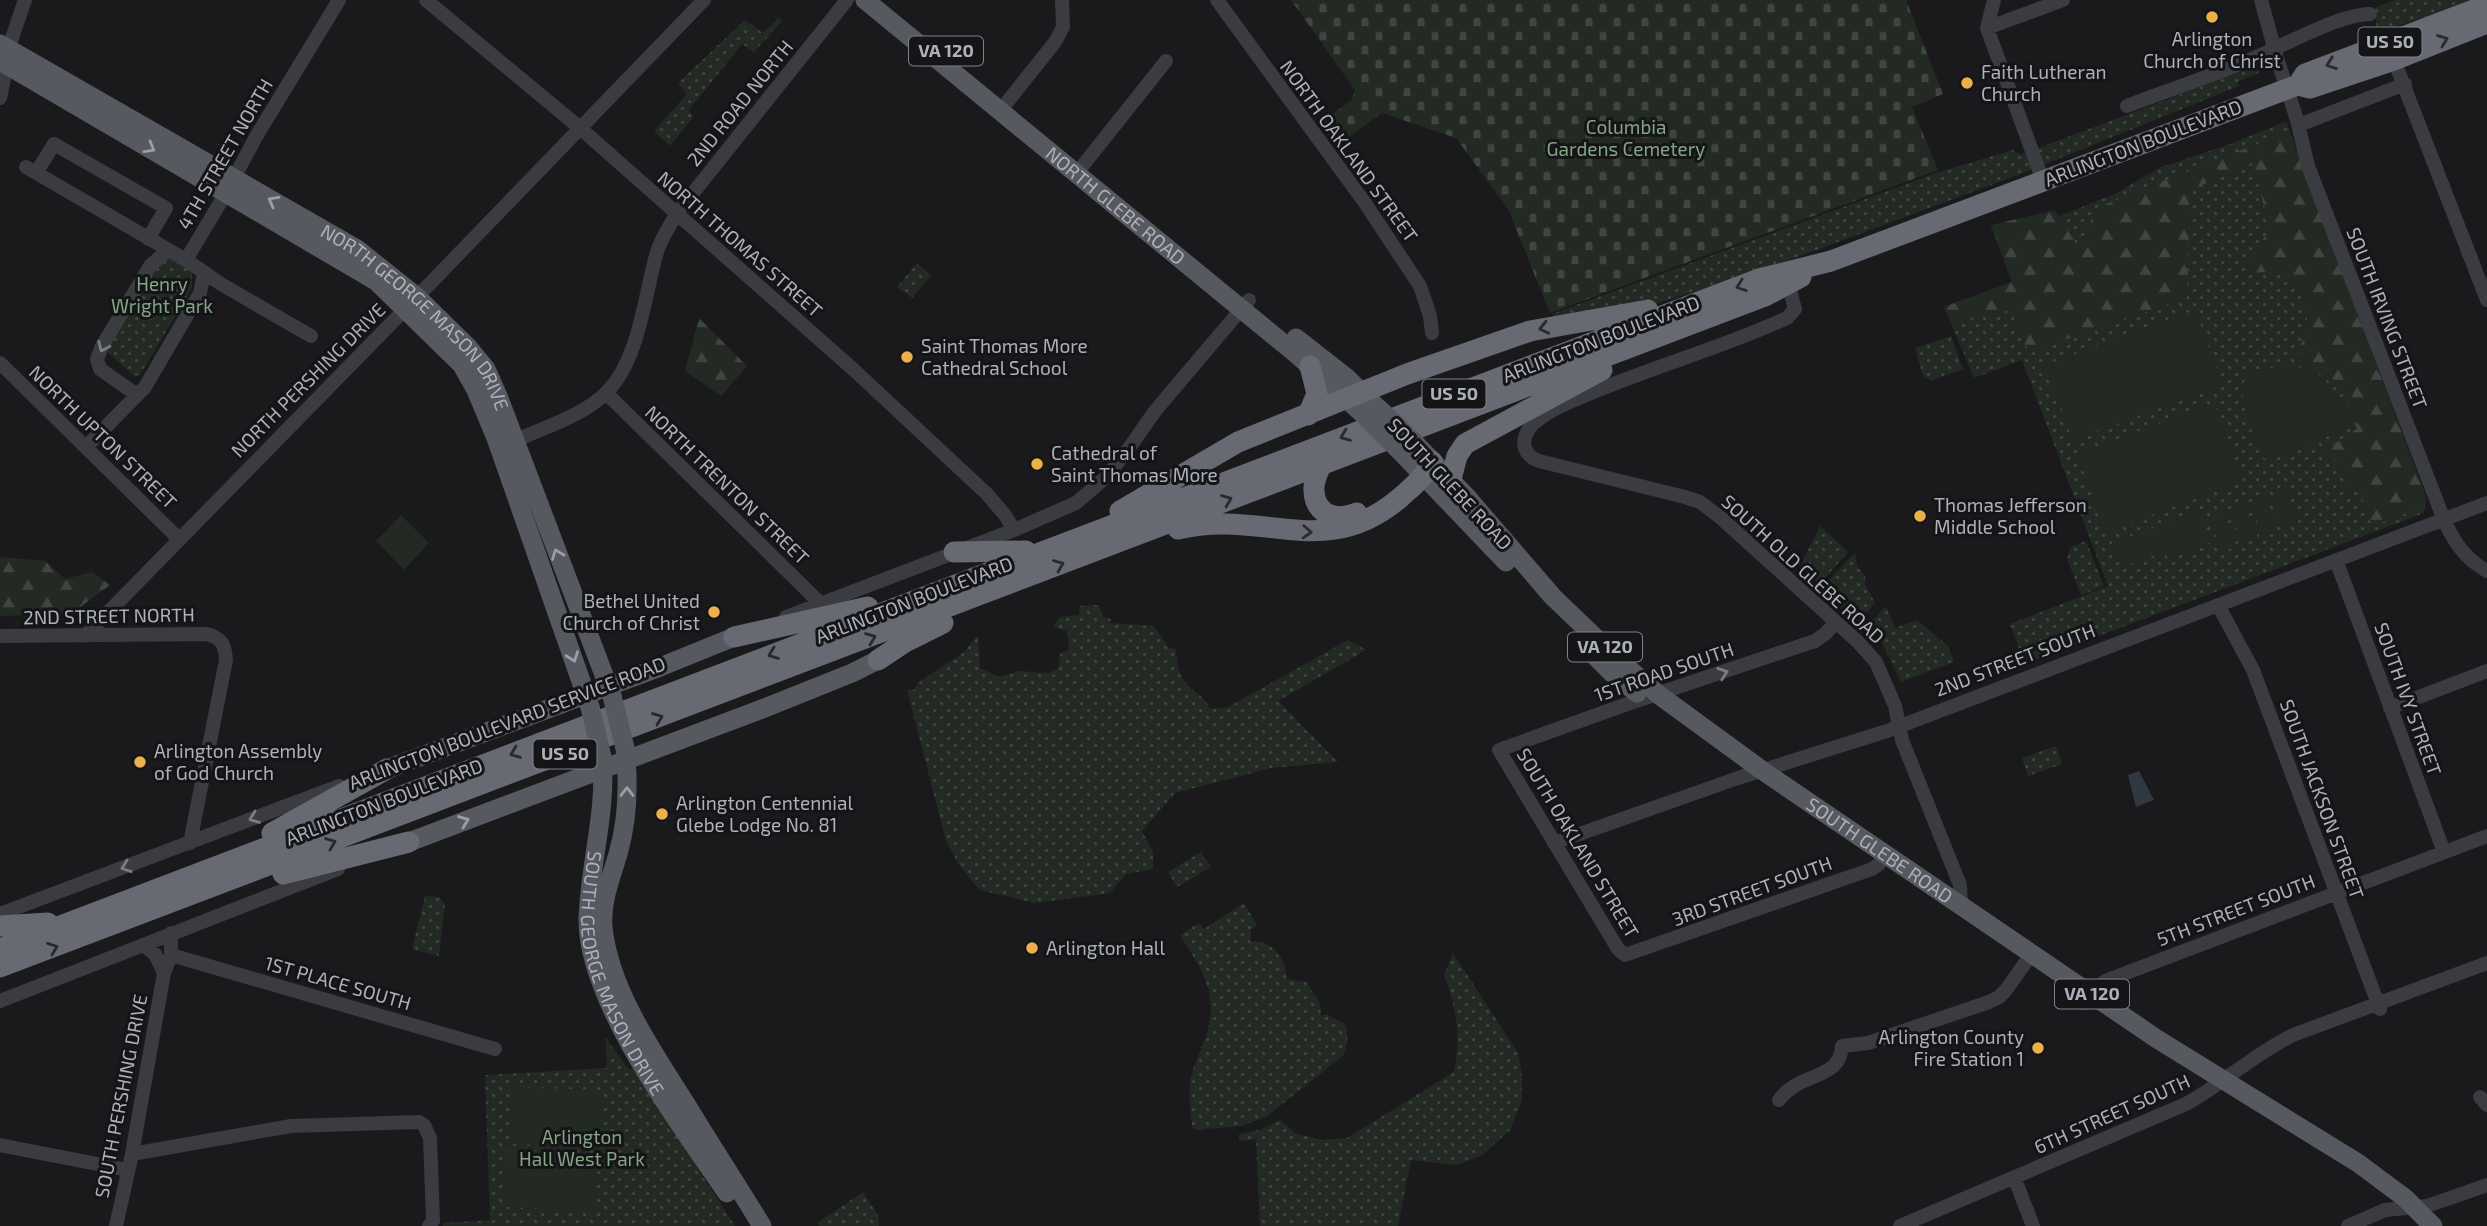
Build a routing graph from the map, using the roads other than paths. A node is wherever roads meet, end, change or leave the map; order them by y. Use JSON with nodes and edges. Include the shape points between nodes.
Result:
{"nodes":[{"id":1,"x":25,"y":0,"type":"edge"},
{"id":2,"x":339,"y":0,"type":"edge"},
{"id":3,"x":426,"y":0,"type":"edge"},
{"id":4,"x":704,"y":0,"type":"edge"},
{"id":5,"x":847,"y":0,"type":"edge"},
{"id":6,"x":865,"y":0,"type":"edge"},
{"id":7,"x":884,"y":0,"type":"edge"},
{"id":8,"x":1062,"y":0,"type":"edge"},
{"id":9,"x":1217,"y":0,"type":"edge"},
{"id":10,"x":1994,"y":0,"type":"edge"},
{"id":11,"x":2063,"y":0,"type":"edge"},
{"id":12,"x":2261,"y":0,"type":"edge"},
{"id":13,"x":2487,"y":5,"type":"edge"},
{"id":14,"x":2370,"y":14,"type":"dead end"},
{"id":15,"x":2487,"y":23,"type":"edge"},
{"id":16,"x":1987,"y":28,"type":"junction"},
{"id":17,"x":4,"y":55,"type":"edge"},
{"id":18,"x":2276,"y":55,"type":"junction"},
{"id":19,"x":2394,"y":60,"type":"junction"},
{"id":20,"x":1166,"y":61,"type":"dead end"},
{"id":21,"x":2405,"y":84,"type":"junction"},
{"id":22,"x":2285,"y":90,"type":"junction"},
{"id":23,"x":0,"y":98,"type":"edge"},
{"id":24,"x":1004,"y":106,"type":"junction"},
{"id":25,"x":2127,"y":106,"type":"dead end"},
{"id":26,"x":2298,"y":125,"type":"junction"},
{"id":27,"x":580,"y":128,"type":"junction"},
{"id":28,"x":1080,"y":169,"type":"junction"},
{"id":29,"x":2043,"y":181,"type":"junction"},
{"id":30,"x":230,"y":186,"type":"junction"},
{"id":31,"x":677,"y":214,"type":"junction"},
{"id":32,"x":148,"y":239,"type":"junction"},
{"id":33,"x":168,"y":250,"type":"junction"},
{"id":34,"x":186,"y":260,"type":"junction"},
{"id":35,"x":1831,"y":261,"type":"junction"},
{"id":36,"x":204,"y":273,"type":"junction"},
{"id":37,"x":1788,"y":284,"type":"junction"},
{"id":38,"x":2487,"y":300,"type":"edge"},
{"id":39,"x":1698,"y":302,"type":"junction"},
{"id":40,"x":411,"y":303,"type":"junction"},
{"id":41,"x":1245,"y":304,"type":"junction"},
{"id":42,"x":1432,"y":333,"type":"dead end"},
{"id":43,"x":311,"y":336,"type":"dead end"},
{"id":44,"x":1656,"y":337,"type":"junction"},
{"id":45,"x":0,"y":363,"type":"edge"},
{"id":46,"x":1310,"y":366,"type":"junction"},
{"id":47,"x":606,"y":393,"type":"junction"},
{"id":48,"x":137,"y":395,"type":"junction"},
{"id":49,"x":1363,"y":404,"type":"junction"},
{"id":50,"x":1308,"y":415,"type":"junction"},
{"id":51,"x":507,"y":445,"type":"junction"},
{"id":52,"x":87,"y":446,"type":"junction"},
{"id":53,"x":1322,"y":463,"type":"junction"},
{"id":54,"x":1424,"y":468,"type":"junction"},
{"id":55,"x":1451,"y":479,"type":"junction"},
{"id":56,"x":2487,"y":503,"type":"edge"},
{"id":57,"x":2444,"y":520,"type":"junction"},
{"id":58,"x":1485,"y":529,"type":"junction"},
{"id":59,"x":1014,"y":530,"type":"junction"},
{"id":60,"x":178,"y":538,"type":"junction"},
{"id":61,"x":1087,"y":543,"type":"junction"},
{"id":62,"x":1042,"y":550,"type":"junction"},
{"id":63,"x":954,"y":552,"type":"junction"},
{"id":64,"x":2336,"y":560,"type":"junction"},
{"id":65,"x":2487,"y":571,"type":"edge"},
{"id":66,"x":1022,"y":580,"type":"junction"},
{"id":67,"x":928,"y":595,"type":"junction"},
{"id":68,"x":821,"y":604,"type":"junction"},
{"id":69,"x":2218,"y":605,"type":"junction"},
{"id":70,"x":1836,"y":622,"type":"junction"},
{"id":71,"x":0,"y":636,"type":"edge"},
{"id":72,"x":85,"y":636,"type":"junction"},
{"id":73,"x":734,"y":637,"type":"junction"},
{"id":74,"x":878,"y":660,"type":"joint"},
{"id":75,"x":2487,"y":671,"type":"edge"},
{"id":76,"x":610,"y":691,"type":"junction"},
{"id":77,"x":1652,"y":697,"type":"junction"},
{"id":78,"x":588,"y":700,"type":"junction"},
{"id":79,"x":2390,"y":708,"type":"junction"},
{"id":80,"x":1899,"y":726,"type":"junction"},
{"id":81,"x":1499,"y":750,"type":"joint"},
{"id":82,"x":625,"y":754,"type":"junction"},
{"id":83,"x":602,"y":762,"type":"junction"},
{"id":84,"x":387,"y":769,"type":"junction"},
{"id":85,"x":1757,"y":773,"type":"junction"},
{"id":86,"x":2487,"y":836,"type":"edge"},
{"id":87,"x":410,"y":842,"type":"junction"},
{"id":88,"x":190,"y":843,"type":"junction"},
{"id":89,"x":1554,"y":843,"type":"junction"},
{"id":90,"x":2444,"y":852,"type":"junction"},
{"id":91,"x":1884,"y":859,"type":"junction"},
{"id":92,"x":211,"y":867,"type":"junction"},
{"id":93,"x":2336,"y":893,"type":"junction"},
{"id":94,"x":1961,"y":905,"type":"junction"},
{"id":95,"x":0,"y":914,"type":"edge"},
{"id":96,"x":75,"y":920,"type":"junction"},
{"id":97,"x":0,"y":926,"type":"edge"},
{"id":98,"x":107,"y":928,"type":"junction"},
{"id":99,"x":171,"y":933,"type":"junction"},
{"id":100,"x":143,"y":945,"type":"junction"},
{"id":101,"x":0,"y":949,"type":"edge"},
{"id":102,"x":171,"y":955,"type":"junction"},
{"id":103,"x":1625,"y":956,"type":"joint"},
{"id":104,"x":2029,"y":957,"type":"junction"},
{"id":105,"x":2487,"y":963,"type":"edge"},
{"id":106,"x":0,"y":967,"type":"edge"},
{"id":107,"x":164,"y":973,"type":"junction"},
{"id":108,"x":2089,"y":999,"type":"junction"},
{"id":109,"x":0,"y":1001,"type":"edge"},
{"id":110,"x":2379,"y":1007,"type":"junction"},
{"id":111,"x":495,"y":1049,"type":"dead end"},
{"id":112,"x":2218,"y":1086,"type":"junction"},
{"id":113,"x":1779,"y":1100,"type":"dead end"},
{"id":114,"x":0,"y":1144,"type":"edge"},
{"id":115,"x":132,"y":1154,"type":"junction"},
{"id":116,"x":128,"y":1170,"type":"junction"},
{"id":117,"x":2014,"y":1177,"type":"junction"},
{"id":118,"x":2487,"y":1185,"type":"edge"},
{"id":119,"x":2411,"y":1215,"type":"edge"},
{"id":120,"x":116,"y":1226,"type":"edge"},
{"id":121,"x":429,"y":1226,"type":"edge"},
{"id":122,"x":748,"y":1226,"type":"edge"},
{"id":123,"x":762,"y":1226,"type":"edge"},
{"id":124,"x":1900,"y":1226,"type":"edge"},
{"id":125,"x":2033,"y":1226,"type":"edge"},
{"id":126,"x":2348,"y":1226,"type":"edge"},
{"id":127,"x":2433,"y":1226,"type":"edge"}],
"edges":[{"from":1,"to":17,"type":"street"},
{"from":2,"to":30,"type":"street","name":"4TH STREET NORTH"},
{"from":3,"to":27,"type":"street","name":"NORTH THOMAS STREET"},
{"from":4,"to":27,"type":"street","name":"NORTH PERSHING DRIVE"},
{"from":5,"to":31,"type":"street","name":"2ND ROAD NORTH"},
{"from":6,"to":24,"type":"main road","name":"NORTH GLEBE ROAD","number":"VA 120"},
{"from":7,"to":24,"type":"main road","name":"NORTH GLEBE ROAD","number":"VA 120"},
{"from":8,"to":24,"type":"street","via":[[1063,27],[1055,42]]},
{"from":9,"to":42,"type":"street","name":"NORTH OAKLAND STREET","via":[[1420,286]]},
{"from":10,"to":16,"type":"street"},
{"from":11,"to":16,"type":"street"},
{"from":12,"to":18,"type":"street","name":"SOUTH IRVING STREET"},
{"from":13,"to":22,"type":"highway","name":"ARLINGTON BOULEVARD","number":"US 50","one_way":true,"via":[[2305,74]]},
{"from":14,"to":18,"type":"street","via":[[2354,16]]},
{"from":19,"to":15,"type":"highway","name":"ARLINGTON BOULEVARD","number":"US 50","one_way":true},
{"from":16,"to":29,"type":"street"},
{"from":17,"to":23,"type":"street"},
{"from":17,"to":30,"type":"main road","name":"NORTH GEORGE MASON DRIVE"},
{"from":18,"to":22,"type":"street","name":"SOUTH IRVING STREET"},
{"from":18,"to":25,"type":"street"},
{"from":19,"to":21,"type":"street"},
{"from":19,"to":22,"type":"highway","name":"ARLINGTON BOULEVARD","number":"US 50","via":[[2310,89]]},
{"from":20,"to":28,"type":"street"},
{"from":21,"to":26,"type":"street"},
{"from":21,"to":38,"type":"street"},
{"from":22,"to":26,"type":"street","name":"SOUTH IRVING STREET"},
{"from":22,"to":29,"type":"highway","name":"ARLINGTON BOULEVARD","number":"US 50"},
{"from":24,"to":28,"type":"main road","name":"NORTH GLEBE ROAD","number":"VA 120"},
{"from":26,"to":57,"type":"street","name":"SOUTH IRVING STREET","via":[[2308,166]]},
{"from":27,"to":31,"type":"street","name":"NORTH THOMAS STREET"},
{"from":27,"to":40,"type":"street","name":"NORTH PERSHING DRIVE"},
{"from":28,"to":41,"type":"main road","name":"NORTH GLEBE ROAD","number":"VA 120"},
{"from":29,"to":35,"type":"highway","name":"ARLINGTON BOULEVARD","number":"US 50"},
{"from":30,"to":34,"type":"street","name":"4TH STREET NORTH"},
{"from":30,"to":40,"type":"main road","name":"NORTH GEORGE MASON DRIVE"},
{"from":31,"to":47,"type":"street","name":"2ND ROAD NORTH","via":[[658,248],[631,353]]},
{"from":31,"to":59,"type":"street","name":"NORTH THOMAS STREET","via":[[957,464],[996,503]]},
{"from":32,"to":32,"type":"street","via":[[31,170],[57,138],[169,203]]},
{"from":32,"to":33,"type":"street"},
{"from":33,"to":34,"type":"street"},
{"from":33,"to":48,"type":"street","name":"4TH STREET NORTH","one_way":true,"via":[[150,266],[97,359],[100,369]]},
{"from":34,"to":36,"type":"street","name":"4TH STREET NORTH"},
{"from":35,"to":37,"type":"highway","name":"ARLINGTON BOULEVARD","number":"US 50"},
{"from":35,"to":39,"type":"highway","name":"ARLINGTON BOULEVARD","number":"US 50","one_way":true,"via":[[1759,279]]},
{"from":36,"to":43,"type":"street","name":"4TH STREET NORTH"},
{"from":36,"to":48,"type":"street","via":[[200,293]]},
{"from":37,"to":44,"type":"highway","name":"ARLINGTON BOULEVARD","number":"US 50"},
{"from":37,"to":70,"type":"street","name":"SOUTH OLD GLEBE ROAD","via":[[1795,310],[1787,318],[1617,382],[1541,417],[1527,430],[1524,440],[1527,453],[1535,460],[1700,502]]},
{"from":39,"to":49,"type":"highway","one_way":true,"via":[[1530,331]]},
{"from":39,"to":61,"type":"highway","name":"ARLINGTON BOULEVARD","number":"US 50","one_way":true},
{"from":40,"to":51,"type":"main road","name":"NORTH GEORGE MASON DRIVE","via":[[462,365]]},
{"from":40,"to":60,"type":"street","name":"NORTH PERSHING DRIVE"},
{"from":41,"to":46,"type":"main road","name":"NORTH GLEBE ROAD","number":"VA 120"},
{"from":41,"to":49,"type":"main road","name":"NORTH GLEBE ROAD","number":"VA 120"},
{"from":41,"to":59,"type":"street","name":"ARLINGTON BOULEVARD SERVICE ROAD","via":[[1091,491],[1059,512]]},
{"from":44,"to":53,"type":"highway","name":"ARLINGTON BOULEVARD","number":"US 50"},
{"from":44,"to":55,"type":"highway","via":[[1465,444]]},
{"from":45,"to":52,"type":"street","name":"NORTH UPTON STREET"},
{"from":46,"to":49,"type":"main road","name":"NORTH GLEBE ROAD","number":"VA 120"},
{"from":46,"to":50,"type":"highway","via":[[1317,394]]},
{"from":47,"to":51,"type":"street","name":"2ND ROAD NORTH","via":[[577,413]]},
{"from":47,"to":68,"type":"street","name":"NORTH TRENTON STREET"},
{"from":48,"to":52,"type":"street"},
{"from":49,"to":50,"type":"highway"},
{"from":49,"to":54,"type":"main road","name":"SOUTH GLEBE ROAD","number":"VA 120","bridge":true},
{"from":50,"to":61,"type":"highway","via":[[1228,447]]},
{"from":76,"to":51,"type":"main road","name":"NORTH GEORGE MASON DRIVE","one_way":true},
{"from":51,"to":78,"type":"main road","name":"NORTH GEORGE MASON DRIVE","one_way":true},
{"from":52,"to":60,"type":"street","name":"NORTH UPTON STREET"},
{"from":53,"to":54,"type":"highway","via":[[1314,496],[1321,509],[1337,518],[1375,504]]},
{"from":61,"to":53,"type":"highway","name":"ARLINGTON BOULEVARD","number":"US 50","one_way":true},
{"from":54,"to":55,"type":"main road","name":"SOUTH GLEBE ROAD","number":"VA 120"},
{"from":54,"to":58,"type":"main road","name":"SOUTH GLEBE ROAD","number":"VA 120"},
{"from":61,"to":54,"type":"highway","one_way":true,"via":[[1208,524],[1245,523],[1306,532],[1339,529],[1378,513]]},
{"from":55,"to":58,"type":"main road","name":"SOUTH GLEBE ROAD","number":"VA 120"},
{"from":56,"to":57,"type":"street","name":"2ND STREET SOUTH"},
{"from":57,"to":64,"type":"street","name":"2ND STREET SOUTH"},
{"from":57,"to":65,"type":"street","name":"SOUTH IRVING STREET","via":[[2455,544]]},
{"from":58,"to":77,"type":"main road","name":"SOUTH GLEBE ROAD","number":"VA 120","via":[[1612,673]]},
{"from":59,"to":63,"type":"street","name":"ARLINGTON BOULEVARD SERVICE ROAD"},
{"from":60,"to":72,"type":"street","name":"NORTH PERSHING DRIVE"},
{"from":61,"to":62,"type":"highway","name":"ARLINGTON BOULEVARD","number":"US 50"},
{"from":66,"to":61,"type":"highway","name":"ARLINGTON BOULEVARD","number":"US 50","one_way":true},
{"from":62,"to":63,"type":"highway"},
{"from":62,"to":67,"type":"highway","name":"ARLINGTON BOULEVARD","number":"US 50"},
{"from":63,"to":68,"type":"street","name":"ARLINGTON BOULEVARD SERVICE ROAD"},
{"from":64,"to":69,"type":"street","name":"2ND STREET SOUTH"},
{"from":64,"to":79,"type":"street","name":"SOUTH IVY STREET"},
{"from":66,"to":74,"type":"highway","via":[[1013,591],[932,628]]},
{"from":98,"to":66,"type":"highway","name":"ARLINGTON BOULEVARD","number":"US 50","one_way":true},
{"from":67,"to":73,"type":"highway"},
{"from":67,"to":92,"type":"highway","name":"ARLINGTON BOULEVARD","number":"US 50","one_way":true},
{"from":68,"to":73,"type":"street","name":"ARLINGTON BOULEVARD SERVICE ROAD"},
{"from":69,"to":80,"type":"street","name":"2ND STREET SOUTH"},
{"from":69,"to":93,"type":"street","name":"SOUTH JACKSON STREET","via":[[2253,670]]},
{"from":77,"to":70,"type":"street","name":"1ST ROAD SOUTH","one_way":true,"via":[[1815,641]]},
{"from":70,"to":80,"type":"street","name":"SOUTH OLD GLEBE ROAD","via":[[1876,662]]},
{"from":71,"to":72,"type":"street","name":"2ND STREET NORTH"},
{"from":72,"to":88,"type":"street","name":"2ND STREET NORTH","via":[[207,634],[217,636],[225,646]]},
{"from":73,"to":76,"type":"main road","name":"ARLINGTON BOULEVARD SERVICE ROAD"},
{"from":74,"to":82,"type":"main road","via":[[777,703]]},
{"from":75,"to":79,"type":"street"},
{"from":76,"to":78,"type":"main road","name":"ARLINGTON BOULEVARD SERVICE ROAD"},
{"from":76,"to":82,"type":"main road","name":"NORTH GEORGE MASON DRIVE","bridge":true},
{"from":77,"to":81,"type":"street","name":"1ST ROAD SOUTH"},
{"from":77,"to":85,"type":"main road","name":"SOUTH GLEBE ROAD","number":"VA 120"},
{"from":78,"to":83,"type":"main road","name":"SOUTH GEORGE MASON DRIVE","bridge":true},
{"from":78,"to":84,"type":"main road","name":"ARLINGTON BOULEVARD SERVICE ROAD"},
{"from":79,"to":90,"type":"street","name":"SOUTH IVY STREET"},
{"from":80,"to":85,"type":"street","name":"2ND STREET SOUTH"},
{"from":80,"to":94,"type":"street","name":"SOUTH OLD GLEBE ROAD","via":[[1961,885]]},
{"from":81,"to":89,"type":"street","name":"SOUTH OAKLAND STREET"},
{"from":82,"to":83,"type":"main road"},
{"from":123,"to":82,"type":"main road","name":"SOUTH GEORGE MASON DRIVE","one_way":true,"via":[[649,1042],[621,992],[610,960],[603,926],[605,893],[626,814]]},
{"from":87,"to":83,"type":"main road","one_way":true},
{"from":83,"to":122,"type":"main road","name":"SOUTH GEORGE MASON DRIVE","via":[[602,809],[589,922],[602,988],[653,1083]]},
{"from":84,"to":88,"type":"street","name":"ARLINGTON BOULEVARD SERVICE ROAD","one_way":true},
{"from":84,"to":92,"type":"highway"},
{"from":85,"to":89,"type":"street","name":"2ND STREET SOUTH"},
{"from":85,"to":91,"type":"main road","name":"SOUTH GLEBE ROAD","number":"VA 120"},
{"from":86,"to":90,"type":"street","name":"5TH STREET SOUTH"},
{"from":87,"to":98,"type":"highway","via":[[296,870]]},
{"from":87,"to":99,"type":"street"},
{"from":88,"to":95,"type":"street","name":"ARLINGTON BOULEVARD SERVICE ROAD","one_way":true},
{"from":89,"to":103,"type":"street","name":"SOUTH OAKLAND STREET"},
{"from":90,"to":93,"type":"street","name":"5TH STREET SOUTH"},
{"from":91,"to":94,"type":"main road","name":"SOUTH GLEBE ROAD","number":"VA 120"},
{"from":91,"to":103,"type":"street","name":"3RD STREET SOUTH","via":[[1872,869]]},
{"from":91,"to":104,"type":"main road","name":"SOUTH GLEBE ROAD","number":"VA 120"},
{"from":92,"to":96,"type":"highway","name":"ARLINGTON BOULEVARD","number":"US 50"},
{"from":93,"to":108,"type":"street","name":"5TH STREET SOUTH","via":[[2105,981]]},
{"from":93,"to":110,"type":"street","name":"SOUTH JACKSON STREET"},
{"from":94,"to":104,"type":"main road","name":"SOUTH GLEBE ROAD","number":"VA 120"},
{"from":96,"to":97,"type":"highway"},
{"from":96,"to":101,"type":"highway","name":"ARLINGTON BOULEVARD","number":"US 50"},
{"from":106,"to":98,"type":"highway","name":"ARLINGTON BOULEVARD","number":"US 50","one_way":true},
{"from":99,"to":100,"type":"street"},
{"from":99,"to":102,"type":"street","name":"SOUTH PERSHING DRIVE"},
{"from":100,"to":107,"type":"street","name":"SOUTH PERSHING DRIVE","via":[[155,954]]},
{"from":100,"to":109,"type":"street"},
{"from":102,"to":107,"type":"street","name":"SOUTH PERSHING DRIVE"},
{"from":102,"to":111,"type":"street","name":"1ST PLACE SOUTH"},
{"from":104,"to":108,"type":"main road","name":"SOUTH GLEBE ROAD","number":"VA 120"},
{"from":104,"to":113,"type":"street","via":[[1999,997],[1868,1043],[1842,1046],[1837,1065],[1792,1086]]},
{"from":105,"to":110,"type":"street","name":"6TH STREET SOUTH"},
{"from":107,"to":115,"type":"street","name":"SOUTH PERSHING DRIVE"},
{"from":108,"to":112,"type":"main road","name":"SOUTH GLEBE ROAD","number":"VA 120"},
{"from":110,"to":112,"type":"street","name":"6TH STREET SOUTH","via":[[2293,1035],[2246,1062]]},
{"from":112,"to":117,"type":"street","name":"6TH STREET SOUTH"},
{"from":112,"to":119,"type":"main road","name":"SOUTH GLEBE ROAD","number":"VA 120","via":[[2358,1163]]},
{"from":114,"to":116,"type":"street"},
{"from":115,"to":116,"type":"street","name":"SOUTH PERSHING DRIVE"},
{"from":115,"to":121,"type":"street","via":[[291,1126],[414,1121],[424,1125],[430,1138],[433,1221]]},
{"from":116,"to":120,"type":"street","name":"SOUTH PERSHING DRIVE"},
{"from":117,"to":124,"type":"street","name":"6TH STREET SOUTH"},
{"from":117,"to":125,"type":"street"},
{"from":118,"to":119,"type":"street"},
{"from":119,"to":126,"type":"street","via":[[2385,1210]]},
{"from":119,"to":127,"type":"main road","name":"SOUTH GLEBE ROAD","number":"VA 120"}]}
